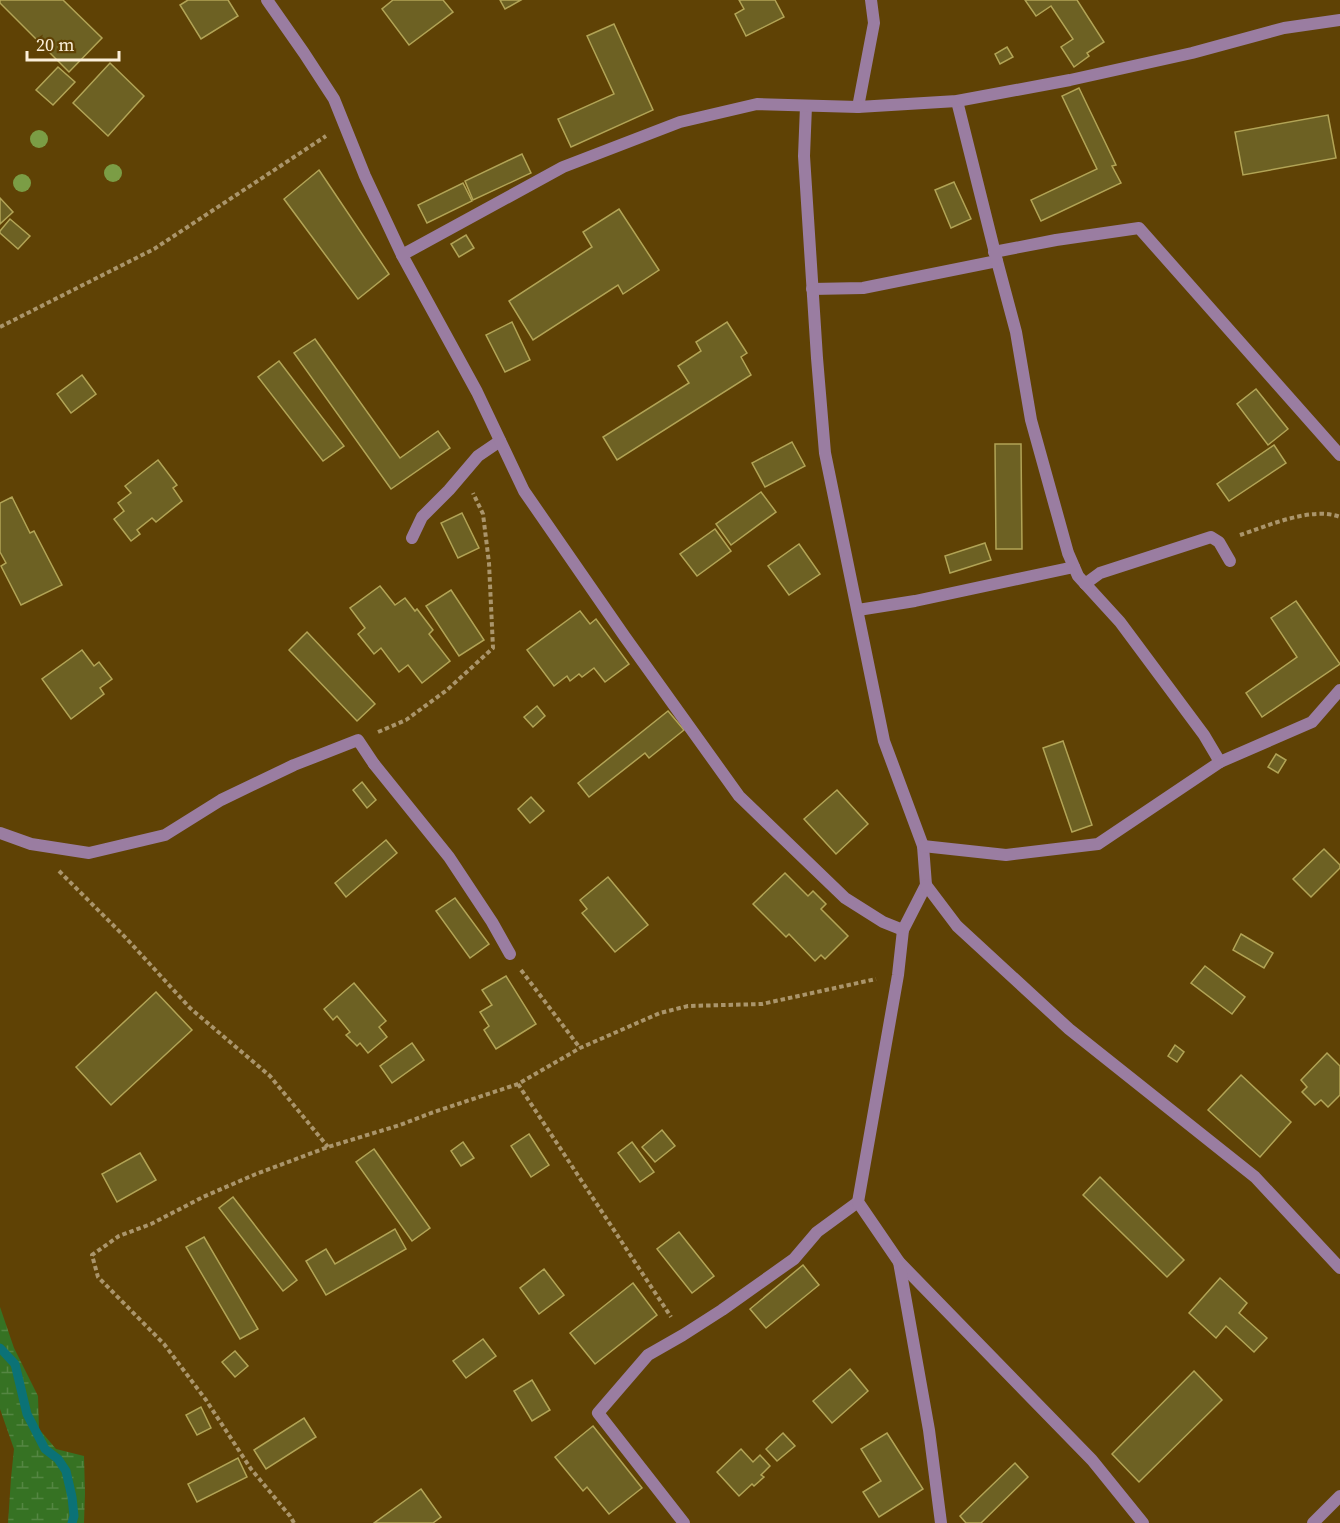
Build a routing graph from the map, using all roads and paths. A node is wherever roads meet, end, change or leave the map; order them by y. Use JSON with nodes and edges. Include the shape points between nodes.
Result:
{"nodes":[{"id":1,"x":267,"y":0,"type":"edge"},
{"id":2,"x":871,"y":0,"type":"edge"},
{"id":3,"x":1340,"y":20,"type":"edge"},
{"id":4,"x":957,"y":101,"type":"junction"},
{"id":5,"x":806,"y":106,"type":"junction"},
{"id":6,"x":858,"y":107,"type":"junction"},
{"id":7,"x":344,"y":124,"type":"junction"},
{"id":8,"x":402,"y":255,"type":"junction"},
{"id":9,"x":995,"y":256,"type":"junction"},
{"id":10,"x":812,"y":289,"type":"junction"},
{"id":11,"x":0,"y":327,"type":"edge"},
{"id":12,"x":500,"y":441,"type":"junction"},
{"id":13,"x":1340,"y":455,"type":"edge"},
{"id":14,"x":463,"y":473,"type":"junction"},
{"id":15,"x":1340,"y":517,"type":"edge"},
{"id":16,"x":412,"y":538,"type":"dead end"},
{"id":17,"x":1219,"y":542,"type":"junction"},
{"id":18,"x":1230,"y":561,"type":"dead end"},
{"id":19,"x":1074,"y":567,"type":"junction"},
{"id":20,"x":1085,"y":584,"type":"junction"},
{"id":21,"x":858,"y":610,"type":"junction"},
{"id":22,"x":1340,"y":690,"type":"edge"},
{"id":23,"x":358,"y":740,"type":"junction"},
{"id":24,"x":1220,"y":762,"type":"junction"},
{"id":25,"x":0,"y":833,"type":"edge"},
{"id":26,"x":31,"y":844,"type":"junction"},
{"id":27,"x":923,"y":846,"type":"junction"},
{"id":28,"x":926,"y":885,"type":"junction"},
{"id":29,"x":903,"y":930,"type":"junction"},
{"id":30,"x":510,"y":954,"type":"joint"},
{"id":31,"x":898,"y":975,"type":"junction"},
{"id":32,"x":580,"y":1048,"type":"junction"},
{"id":33,"x":518,"y":1084,"type":"junction"},
{"id":34,"x":328,"y":1147,"type":"junction"},
{"id":35,"x":858,"y":1202,"type":"junction"},
{"id":36,"x":899,"y":1262,"type":"junction"},
{"id":37,"x":1340,"y":1268,"type":"edge"},
{"id":38,"x":682,"y":1335,"type":"junction"},
{"id":39,"x":1340,"y":1496,"type":"edge"},
{"id":40,"x":294,"y":1523,"type":"edge"},
{"id":41,"x":684,"y":1523,"type":"edge"},
{"id":42,"x":941,"y":1523,"type":"edge"},
{"id":43,"x":1143,"y":1523,"type":"edge"},
{"id":44,"x":1312,"y":1523,"type":"edge"}],
"edges":[{"from":1,"to":7,"type":"street","via":[[334,99]]},
{"from":2,"to":6,"type":"street","via":[[874,23]]},
{"from":3,"to":4,"type":"street","via":[[1284,28],[1192,53]]},
{"from":4,"to":6,"type":"street"},
{"from":4,"to":9,"type":"street"},
{"from":5,"to":6,"type":"street"},
{"from":5,"to":8,"type":"street","via":[[757,104],[680,122],[563,167]]},
{"from":5,"to":10,"type":"street","via":[[804,156]]},
{"from":7,"to":8,"type":"street"},
{"from":7,"to":11,"type":"path","via":[[154,249]]},
{"from":8,"to":12,"type":"street"},
{"from":9,"to":10,"type":"street","via":[[863,288]]},
{"from":9,"to":13,"type":"street","via":[[1056,240],[1139,228]]},
{"from":9,"to":19,"type":"street","via":[[1016,332],[1031,420]]},
{"from":10,"to":21,"type":"street","via":[[825,453]]},
{"from":12,"to":14,"type":"street","via":[[478,456]]},
{"from":12,"to":29,"type":"street","via":[[524,491],[739,796],[845,898]]},
{"from":14,"to":16,"type":"street","via":[[422,517]]},
{"from":14,"to":23,"type":"path","via":[[483,514],[493,648],[447,690],[406,720]]},
{"from":15,"to":17,"type":"path","via":[[1296,516]]},
{"from":17,"to":18,"type":"street"},
{"from":17,"to":20,"type":"street","via":[[1210,537],[1100,573]]},
{"from":19,"to":20,"type":"street"},
{"from":19,"to":21,"type":"street"},
{"from":20,"to":24,"type":"street","via":[[1120,622]]},
{"from":21,"to":27,"type":"street","via":[[884,741]]},
{"from":22,"to":24,"type":"street","via":[[1312,722]]},
{"from":23,"to":26,"type":"street","via":[[221,800],[165,835],[89,853]]},
{"from":23,"to":30,"type":"street","via":[[449,857]]},
{"from":24,"to":27,"type":"street","via":[[1098,844],[1006,855]]},
{"from":25,"to":26,"type":"street"},
{"from":26,"to":34,"type":"path","via":[[190,1008],[270,1076]]},
{"from":27,"to":28,"type":"street"},
{"from":28,"to":29,"type":"street"},
{"from":28,"to":37,"type":"street","via":[[957,926],[1069,1029],[1255,1176]]},
{"from":29,"to":31,"type":"street"},
{"from":30,"to":32,"type":"path"},
{"from":31,"to":32,"type":"path","via":[[762,1004],[688,1006],[660,1013]]},
{"from":31,"to":35,"type":"street"},
{"from":32,"to":33,"type":"path"},
{"from":33,"to":34,"type":"path"},
{"from":33,"to":38,"type":"path"},
{"from":34,"to":40,"type":"path","via":[[204,1197],[119,1236],[92,1255],[98,1277],[164,1344]]},
{"from":35,"to":36,"type":"street"},
{"from":35,"to":38,"type":"street","via":[[817,1232],[794,1258]]},
{"from":36,"to":42,"type":"street"},
{"from":36,"to":43,"type":"street","via":[[1087,1454]]},
{"from":38,"to":41,"type":"street","via":[[648,1355],[598,1413]]},
{"from":39,"to":44,"type":"street"}]}
